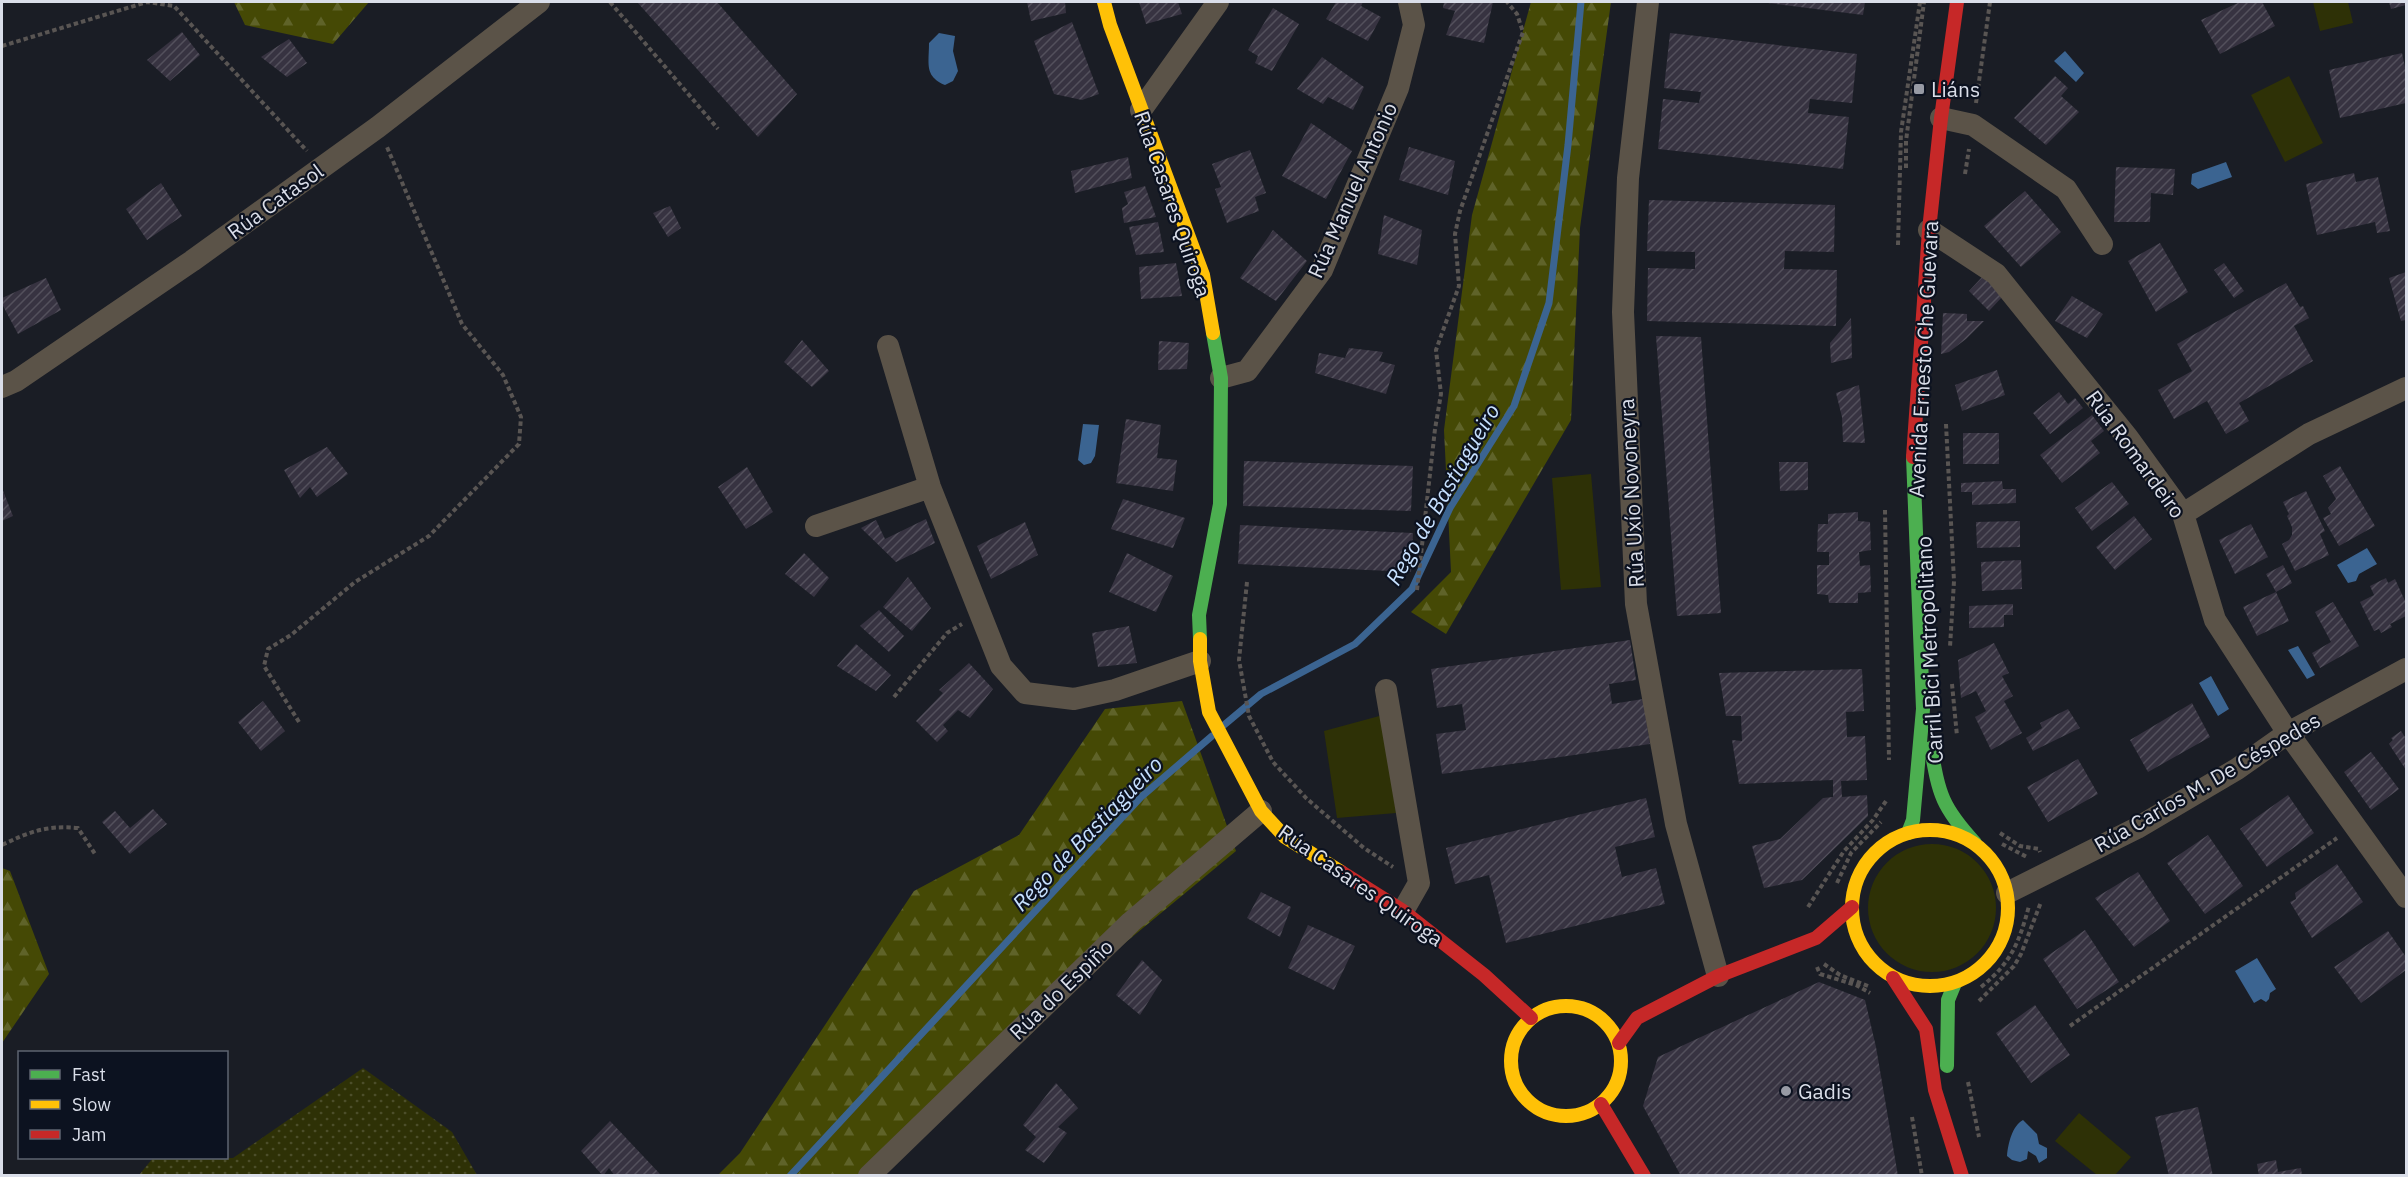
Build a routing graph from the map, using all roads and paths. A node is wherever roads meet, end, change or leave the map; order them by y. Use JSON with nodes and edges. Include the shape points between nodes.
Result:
{"nodes":[{"id":1,"x":539,"y":2,"type":"edge"},
{"id":2,"x":610,"y":2,"type":"edge"},
{"id":3,"x":1104,"y":2,"type":"edge"},
{"id":4,"x":1218,"y":2,"type":"edge"},
{"id":5,"x":1409,"y":2,"type":"edge"},
{"id":6,"x":1507,"y":2,"type":"edge"},
{"id":7,"x":1648,"y":2,"type":"edge"},
{"id":8,"x":1957,"y":2,"type":"edge"},
{"id":9,"x":1990,"y":2,"type":"edge"},
{"id":10,"x":2,"y":46,"type":"edge"},
{"id":11,"x":1141,"y":110,"type":"junction"},
{"id":12,"x":1941,"y":118,"type":"junction"},
{"id":13,"x":1973,"y":125,"type":"junction"},
{"id":14,"x":378,"y":127,"type":"junction"},
{"id":15,"x":718,"y":129,"type":"dead end"},
{"id":16,"x":321,"y":168,"type":"junction"},
{"id":17,"x":1929,"y":230,"type":"junction"},
{"id":18,"x":2102,"y":244,"type":"dead end"},
{"id":19,"x":888,"y":346,"type":"dead end"},
{"id":20,"x":1221,"y":378,"type":"junction"},
{"id":21,"x":2,"y":387,"type":"edge"},
{"id":22,"x":2406,"y":388,"type":"edge"},
{"id":23,"x":1944,"y":412,"type":"dead end"},
{"id":24,"x":930,"y":486,"type":"junction"},
{"id":25,"x":2183,"y":514,"type":"junction"},
{"id":26,"x":816,"y":526,"type":"dead end"},
{"id":27,"x":1247,"y":582,"type":"dead end"},
{"id":28,"x":1417,"y":591,"type":"dead end"},
{"id":29,"x":980,"y":613,"type":"junction"},
{"id":30,"x":1950,"y":657,"type":"dead end"},
{"id":31,"x":1200,"y":661,"type":"junction"},
{"id":32,"x":2406,"y":669,"type":"edge"},
{"id":33,"x":1952,"y":678,"type":"dead end"},
{"id":34,"x":1386,"y":690,"type":"dead end"},
{"id":35,"x":894,"y":697,"type":"dead end"},
{"id":36,"x":1923,"y":709,"type":"junction"},
{"id":37,"x":299,"y":722,"type":"dead end"},
{"id":38,"x":2288,"y":733,"type":"junction"},
{"id":39,"x":1957,"y":741,"type":"dead end"},
{"id":40,"x":1261,"y":811,"type":"junction"},
{"id":41,"x":2355,"y":826,"type":"junction"},
{"id":42,"x":1994,"y":828,"type":"dead end"},
{"id":43,"x":1908,"y":833,"type":"junction"},
{"id":44,"x":1994,"y":838,"type":"dead end"},
{"id":45,"x":1977,"y":844,"type":"junction"},
{"id":46,"x":2,"y":846,"type":"edge"},
{"id":47,"x":95,"y":854,"type":"dead end"},
{"id":48,"x":2042,"y":875,"type":"junction"},
{"id":49,"x":1419,"y":883,"type":"junction"},
{"id":50,"x":2007,"y":893,"type":"junction"},
{"id":51,"x":2406,"y":897,"type":"edge"},
{"id":52,"x":1852,"y":907,"type":"junction"},
{"id":53,"x":1403,"y":911,"type":"junction"},
{"id":54,"x":1817,"y":940,"type":"junction"},
{"id":55,"x":1849,"y":948,"type":"dead end"},
{"id":56,"x":1866,"y":953,"type":"junction"},
{"id":57,"x":1718,"y":976,"type":"junction"},
{"id":58,"x":1893,"y":978,"type":"junction"},
{"id":59,"x":1955,"y":983,"type":"junction"},
{"id":60,"x":1878,"y":990,"type":"dead end"},
{"id":61,"x":1975,"y":993,"type":"dead end"},
{"id":62,"x":1872,"y":994,"type":"dead end"},
{"id":63,"x":1974,"y":1008,"type":"dead end"},
{"id":64,"x":1531,"y":1018,"type":"junction"},
{"id":65,"x":1602,"y":1018,"type":"junction"},
{"id":66,"x":1637,"y":1018,"type":"junction"},
{"id":67,"x":2070,"y":1026,"type":"dead end"},
{"id":68,"x":1619,"y":1043,"type":"junction"},
{"id":69,"x":1968,"y":1079,"type":"dead end"},
{"id":70,"x":1601,"y":1104,"type":"junction"},
{"id":71,"x":1910,"y":1106,"type":"dead end"},
{"id":72,"x":1948,"y":1137,"type":"junction"},
{"id":73,"x":1982,"y":1146,"type":"dead end"},
{"id":74,"x":869,"y":1176,"type":"edge"},
{"id":75,"x":1644,"y":1176,"type":"edge"},
{"id":76,"x":1922,"y":1176,"type":"edge"},
{"id":77,"x":1962,"y":1176,"type":"edge"}],
"edges":[{"from":1,"to":14,"type":"street","name":"Rúa Catasol"},
{"from":2,"to":15,"type":"path"},
{"from":3,"to":11,"type":"street","name":"Rúa Casares Quiroga"},
{"from":4,"to":11,"type":"street"},
{"from":5,"to":20,"type":"street","name":"Rúa Manuel Antonio","via":[[1414,25],[1398,88],[1322,270],[1247,371]]},
{"from":6,"to":28,"type":"path","via":[[1523,32],[1455,234],[1459,286],[1436,350],[1441,394]]},
{"from":7,"to":57,"type":"street","name":"Rúa Uxío Novoneyra","via":[[1628,178],[1623,312],[1636,604],[1676,824]]},
{"from":8,"to":12,"type":"street","name":"Avenida Ernesto Che Guevara"},
{"from":9,"to":13,"type":"path"},
{"from":10,"to":16,"type":"path","via":[[147,2],[174,6]]},
{"from":11,"to":20,"type":"street","name":"Rúa Casares Quiroga","via":[[1203,276]]},
{"from":12,"to":13,"type":"street"},
{"from":12,"to":17,"type":"street","name":"Avenida Ernesto Che Guevara"},
{"from":13,"to":18,"type":"street","via":[[2066,189]]},
{"from":14,"to":16,"type":"street","name":"Rúa Catasol"},
{"from":14,"to":37,"type":"path","via":[[462,324],[503,375],[521,417],[519,444],[429,536],[355,582],[268,649],[264,666]]},
{"from":16,"to":21,"type":"street","name":"Rúa Catasol","via":[[183,268]]},
{"from":17,"to":25,"type":"street","name":"Rúa Romardeiro","via":[[1996,274],[2128,438]]},
{"from":17,"to":36,"type":"street","name":"Avenida Ernesto Che Guevara","via":[[1913,464]]},
{"from":19,"to":24,"type":"street"},
{"from":20,"to":31,"type":"street","name":"Rúa Casares Quiroga","via":[[1220,504],[1199,615]]},
{"from":22,"to":25,"type":"street","via":[[2309,434]]},
{"from":23,"to":30,"type":"path","via":[[1954,581]]},
{"from":24,"to":26,"type":"street"},
{"from":24,"to":29,"type":"street"},
{"from":25,"to":38,"type":"street","name":"Rúa Romardeiro","via":[[2215,620]]},
{"from":27,"to":49,"type":"path","via":[[1239,660],[1249,716],[1273,762],[1306,798],[1364,849]]},
{"from":29,"to":31,"type":"street","via":[[1001,666],[1025,693],[1074,699],[1115,690]]},
{"from":29,"to":35,"type":"path","via":[[947,633]]},
{"from":31,"to":40,"type":"street","name":"Rúa Casares Quiroga","via":[[1209,712]]},
{"from":32,"to":38,"type":"street","name":"Rúa Carlos M. De Céspedes"},
{"from":33,"to":39,"type":"path"},
{"from":34,"to":49,"type":"street"},
{"from":36,"to":43,"type":"street","name":"Avenida Ernesto Che Guevara","via":[[1913,820]]},
{"from":36,"to":45,"type":"street","name":"Avenida Ernesto Che Guevara","via":[[1938,790],[1953,819]]},
{"from":38,"to":41,"type":"street","name":"Rúa Romardeiro"},
{"from":38,"to":48,"type":"street","name":"Rúa Carlos M. De Céspedes","via":[[2237,769],[2137,828]]},
{"from":40,"to":53,"type":"street","name":"Rúa Casares Quiroga","via":[[1284,837]]},
{"from":40,"to":74,"type":"street","name":"Rúa do Espiño","via":[[1131,922]]},
{"from":41,"to":51,"type":"street","name":"Rúa Romardeiro"},
{"from":41,"to":67,"type":"path"},
{"from":42,"to":48,"type":"path","via":[[2020,846],[2039,849]]},
{"from":43,"to":45,"type":"street","via":[[1944,831]]},
{"from":43,"to":52,"type":"street","via":[[1886,843],[1868,861],[1856,882]]},
{"from":44,"to":48,"type":"path","via":[[2030,859]]},
{"from":45,"to":50,"type":"street","via":[[1997,867]]},
{"from":46,"to":47,"type":"path","via":[[54,826],[78,828]]},
{"from":48,"to":50,"type":"street","name":"Rúa Carlos M. De Céspedes"},
{"from":48,"to":61,"type":"path","via":[[2016,947],[1997,974]]},
{"from":48,"to":63,"type":"path","via":[[2046,891],[2021,954]]},
{"from":49,"to":53,"type":"street"},
{"from":50,"to":59,"type":"street","via":[[2007,922],[2001,941],[1971,975]]},
{"from":52,"to":54,"type":"street"},
{"from":52,"to":56,"type":"street","via":[[1855,931]]},
{"from":53,"to":64,"type":"street","name":"Rúa Casares Quiroga"},
{"from":54,"to":57,"type":"street"},
{"from":54,"to":60,"type":"path","via":[[1825,965]]},
{"from":54,"to":62,"type":"path","via":[[1820,975]]},
{"from":55,"to":56,"type":"street"},
{"from":56,"to":58,"type":"street"},
{"from":57,"to":66,"type":"street"},
{"from":58,"to":59,"type":"street","via":[[1934,987]]},
{"from":58,"to":72,"type":"street","via":[[1926,1029],[1935,1090]]},
{"from":59,"to":72,"type":"street","via":[[1948,1000]]},
{"from":64,"to":65,"type":"street","via":[[1566,1005],[1585,1008]]},
{"from":64,"to":70,"type":"street","via":[[1519,1031],[1512,1056],[1515,1081],[1523,1096],[1536,1108],[1569,1116],[1586,1113]]},
{"from":65,"to":66,"type":"street"},
{"from":65,"to":68,"type":"street"},
{"from":66,"to":68,"type":"street"},
{"from":68,"to":70,"type":"street","via":[[1619,1076]]},
{"from":69,"to":73,"type":"path"},
{"from":70,"to":75,"type":"street"},
{"from":71,"to":76,"type":"path"},
{"from":72,"to":77,"type":"street"}]}
